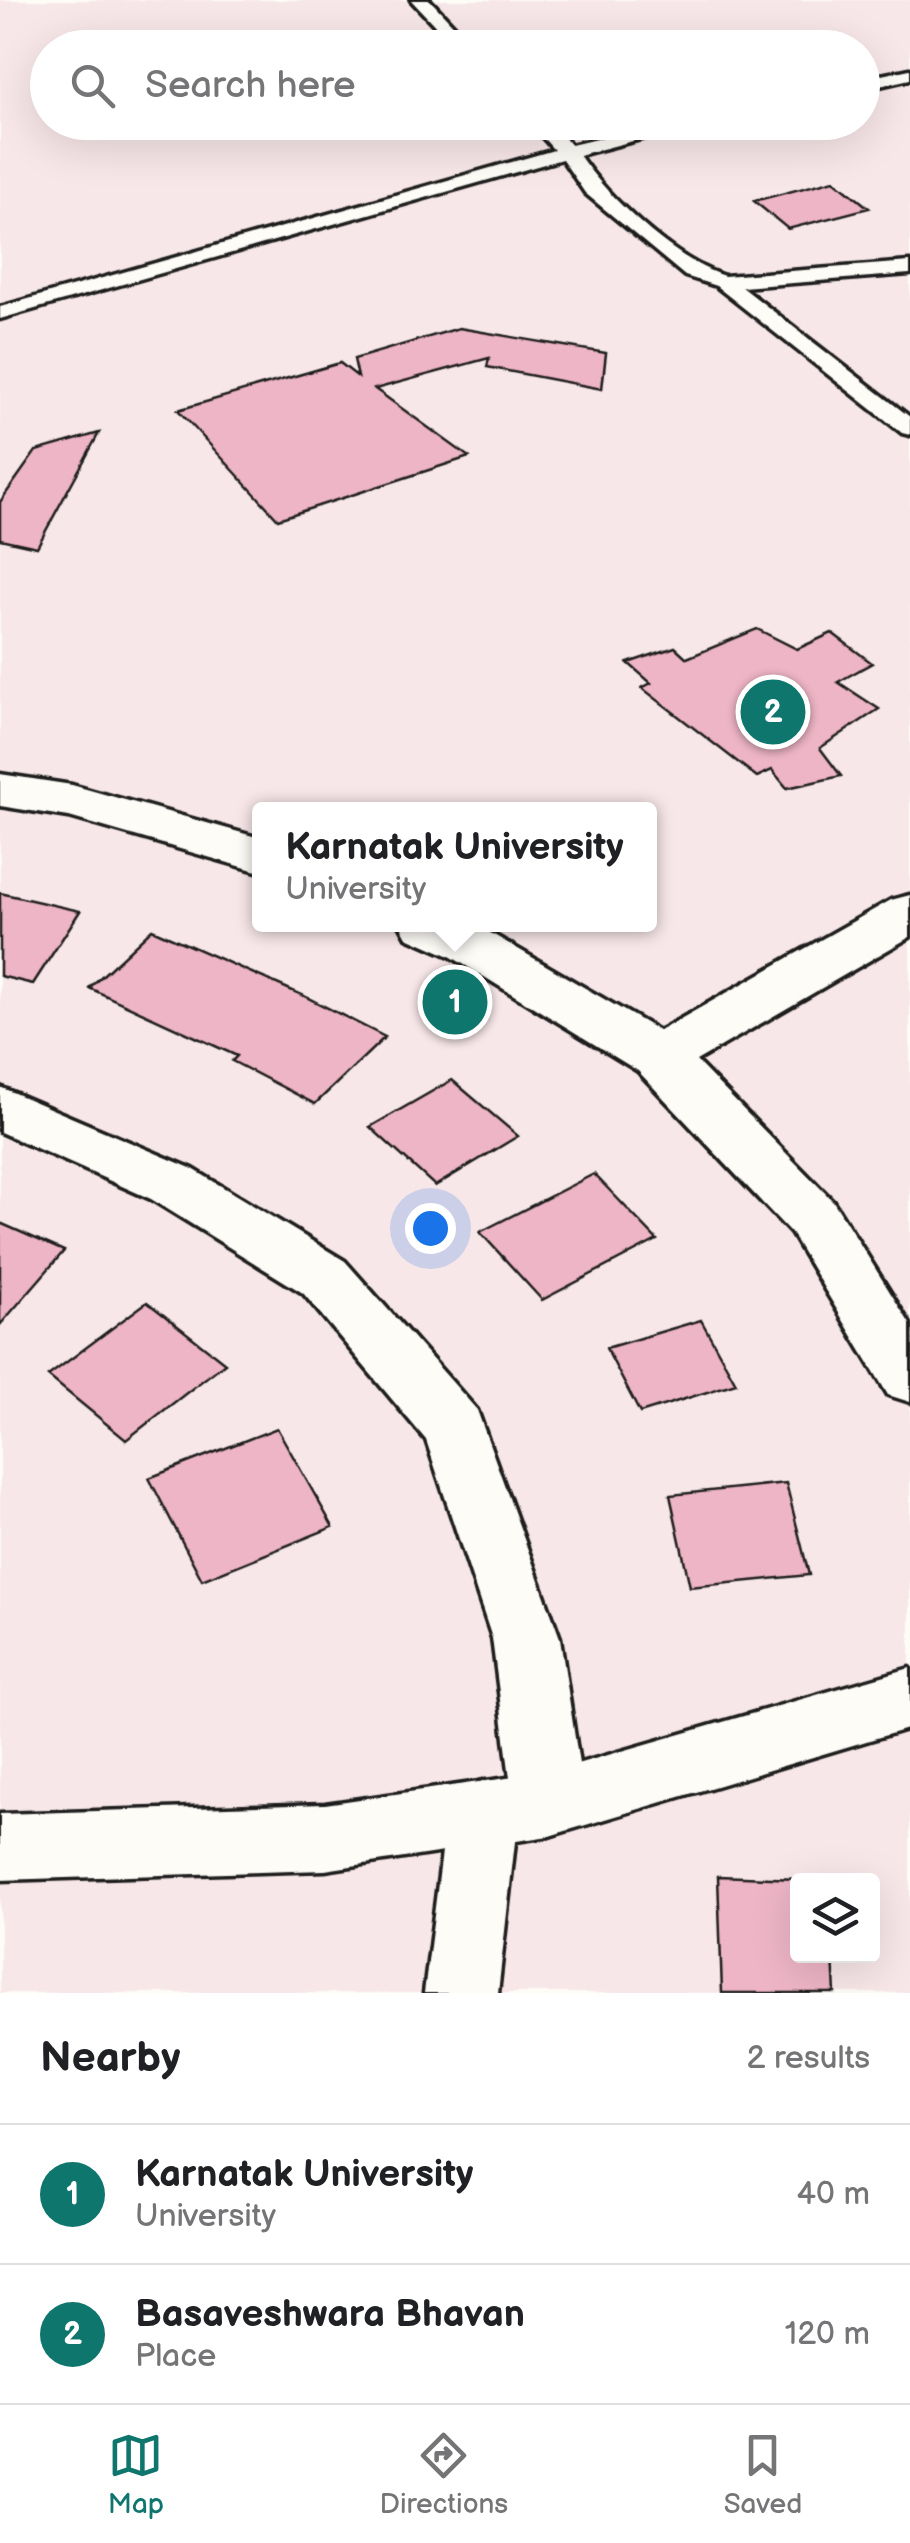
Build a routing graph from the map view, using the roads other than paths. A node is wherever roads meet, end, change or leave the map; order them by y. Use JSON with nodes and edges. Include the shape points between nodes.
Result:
{"nodes":[{"id":1,"x":420,"y":0,"type":"edge"},
{"id":2,"x":449,"y":30,"type":"edge"},
{"id":3,"x":910,"y":74,"type":"edge"},
{"id":4,"x":880,"y":80,"type":"edge"},
{"id":5,"x":555,"y":140,"type":"edge"},
{"id":6,"x":619,"y":140,"type":"edge"},
{"id":7,"x":567,"y":152,"type":"junction"},
{"id":8,"x":910,"y":268,"type":"edge"},
{"id":9,"x":723,"y":282,"type":"junction"},
{"id":10,"x":0,"y":313,"type":"edge"},
{"id":11,"x":910,"y":428,"type":"edge"},
{"id":12,"x":0,"y":790,"type":"edge"},
{"id":13,"x":252,"y":852,"type":"edge"},
{"id":14,"x":910,"y":913,"type":"edge"},
{"id":15,"x":443,"y":932,"type":"edge"},
{"id":16,"x":658,"y":1056,"type":"junction"},
{"id":17,"x":0,"y":1108,"type":"edge"},
{"id":18,"x":910,"y":1377,"type":"edge"},
{"id":19,"x":910,"y":1698,"type":"edge"},
{"id":20,"x":516,"y":1809,"type":"junction"},
{"id":21,"x":0,"y":1847,"type":"edge"},
{"id":22,"x":461,"y":1993,"type":"edge"}],
"edges":[{"from":1,"to":2,"type":"lane"},
{"from":3,"to":4,"type":"lane"},
{"from":5,"to":7,"type":"lane"},
{"from":6,"to":7,"type":"lane"},
{"from":7,"to":9,"type":"lane","via":[[592,188],[692,272]]},
{"from":7,"to":10,"type":"lane"},
{"from":8,"to":9,"type":"lane"},
{"from":9,"to":11,"type":"lane"},
{"from":12,"to":13,"type":"street","via":[[72,801]]},
{"from":14,"to":16,"type":"street"},
{"from":15,"to":16,"type":"street"},
{"from":16,"to":18,"type":"street","via":[[812,1217]]},
{"from":17,"to":20,"type":"street","via":[[172,1184],[324,1277],[454,1428],[526,1638]]},
{"from":19,"to":20,"type":"street"},
{"from":20,"to":21,"type":"street","via":[[324,1838]]},
{"from":20,"to":22,"type":"street"}]}
